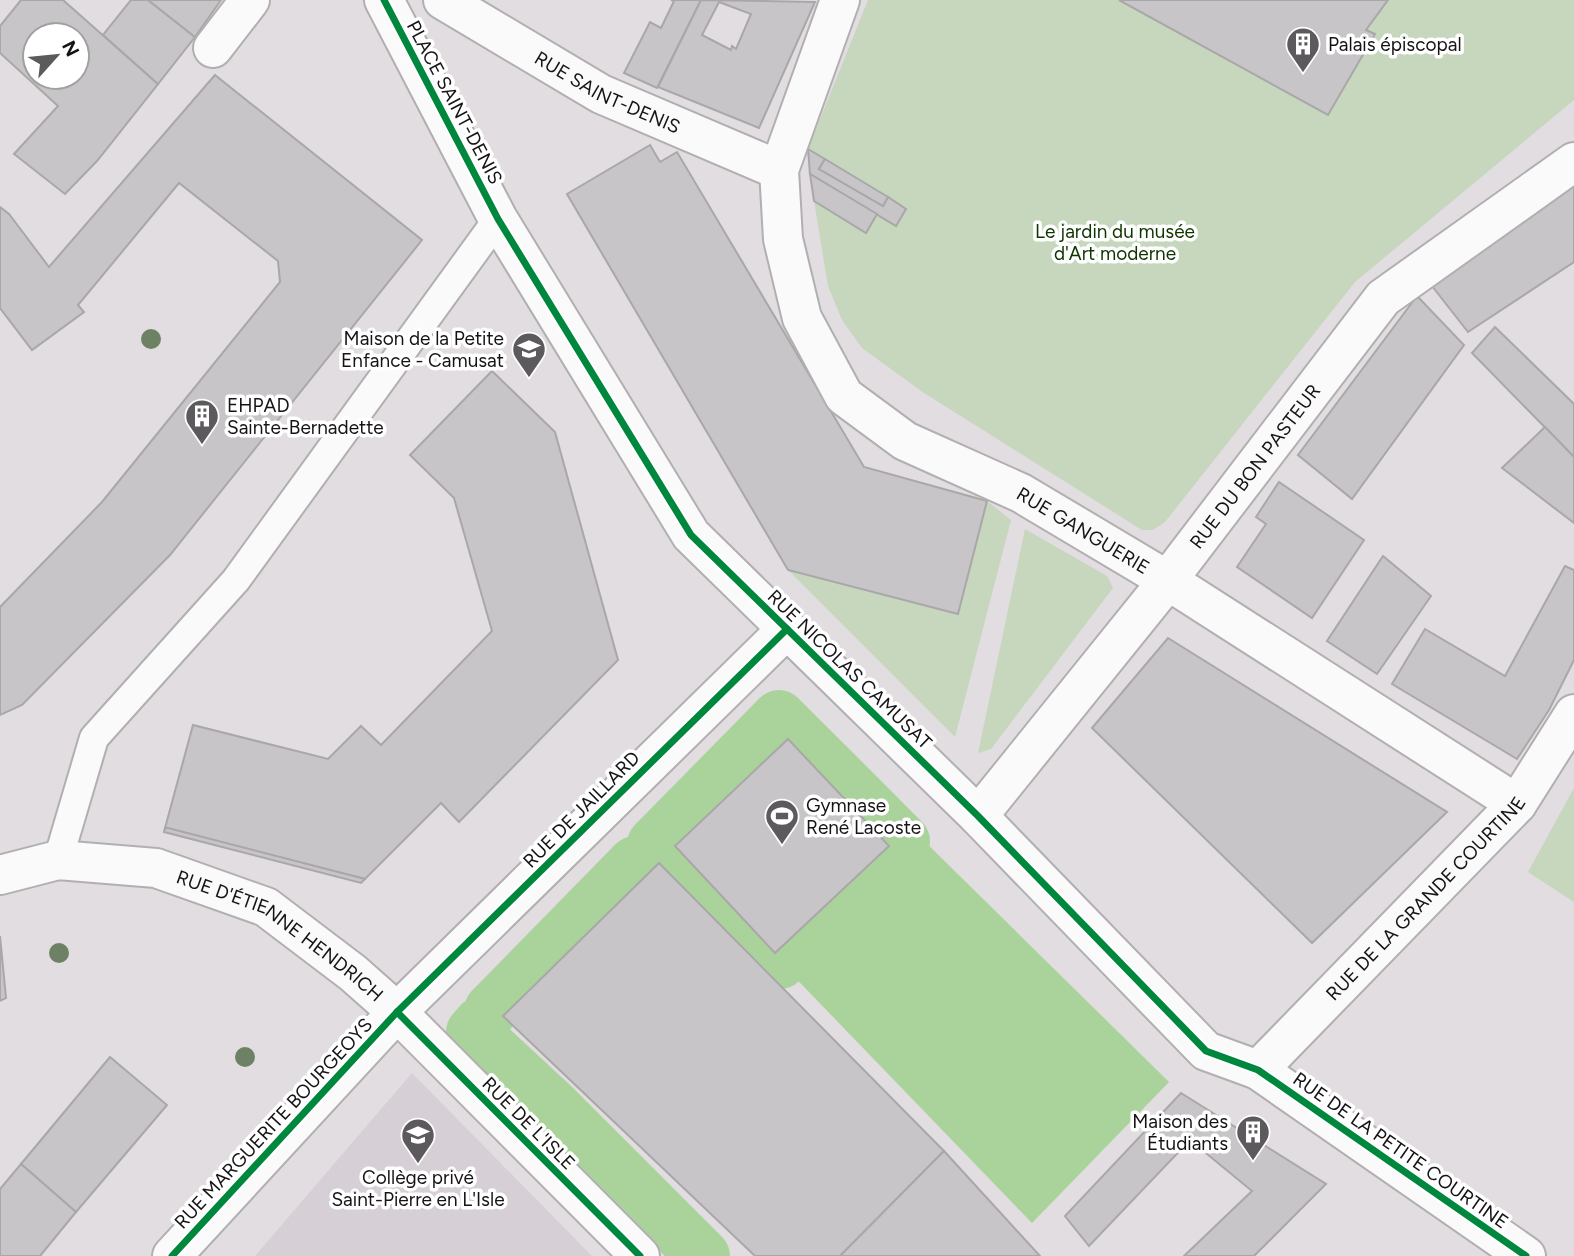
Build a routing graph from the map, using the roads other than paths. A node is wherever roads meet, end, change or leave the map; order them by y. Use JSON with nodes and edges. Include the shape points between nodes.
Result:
{"nodes":[{"id":1,"x":250,"y":0,"type":"edge"},
{"id":2,"x":384,"y":0,"type":"edge"},
{"id":3,"x":443,"y":0,"type":"edge"},
{"id":4,"x":840,"y":0,"type":"edge"},
{"id":5,"x":213,"y":48,"type":"dead end"},
{"id":6,"x":1574,"y":162,"type":"edge"},
{"id":7,"x":779,"y":170,"type":"junction"},
{"id":8,"x":498,"y":219,"type":"junction"},
{"id":9,"x":1167,"y":580,"type":"junction"},
{"id":10,"x":787,"y":629,"type":"junction"},
{"id":11,"x":1574,"y":714,"type":"edge"},
{"id":12,"x":1517,"y":804,"type":"junction"},
{"id":13,"x":978,"y":816,"type":"junction"},
{"id":14,"x":58,"y":860,"type":"junction"},
{"id":15,"x":0,"y":875,"type":"edge"},
{"id":16,"x":397,"y":1012,"type":"junction"},
{"id":17,"x":1258,"y":1070,"type":"junction"},
{"id":18,"x":172,"y":1256,"type":"edge"},
{"id":19,"x":640,"y":1256,"type":"edge"},
{"id":20,"x":1526,"y":1256,"type":"edge"}],
"edges":[{"from":1,"to":5,"type":"street"},
{"from":2,"to":8,"type":"street","name":"PLACE SAINT-DENIS"},
{"from":3,"to":7,"type":"street","name":"RUE SAINT-DENIS","via":[[601,94]]},
{"from":4,"to":7,"type":"street"},
{"from":6,"to":9,"type":"street","name":"RUE DU BON PASTEUR","via":[[1383,298]]},
{"from":7,"to":9,"type":"street","name":"RUE GANGUERIE","via":[[782,239],[802,318],[844,396],[905,441],[1021,493]]},
{"from":8,"to":10,"type":"street","name":"RUE NICOLAS CAMUSAT","via":[[691,535]]},
{"from":8,"to":14,"type":"lane","via":[[236,580],[94,738]]},
{"from":9,"to":12,"type":"street","name":"RUE GANGUERIE"},
{"from":9,"to":13,"type":"street","name":"RUE DU BON PASTEUR"},
{"from":10,"to":13,"type":"street","name":"RUE NICOLAS CAMUSAT"},
{"from":10,"to":16,"type":"street","name":"RUE DE JAILLARD"},
{"from":11,"to":12,"type":"street","name":"RUE DE LA GRANDE COURTINE"},
{"from":12,"to":17,"type":"street","name":"RUE DE LA GRANDE COURTINE"},
{"from":13,"to":17,"type":"street","name":"RUE NICOLAS CAMUSAT","via":[[1206,1051]]},
{"from":14,"to":15,"type":"street","name":"RUE D'ÉTIENNE HENDRICH"},
{"from":14,"to":16,"type":"street","name":"RUE D'ÉTIENNE HENDRICH","via":[[156,869],[265,907]]},
{"from":16,"to":18,"type":"street","name":"RUE MARGUERITE BOURGEOYS"},
{"from":16,"to":19,"type":"street","name":"RUE DE L'ISLE"},
{"from":17,"to":20,"type":"street","name":"RUE DE LA PETITE COURTINE"}]}
